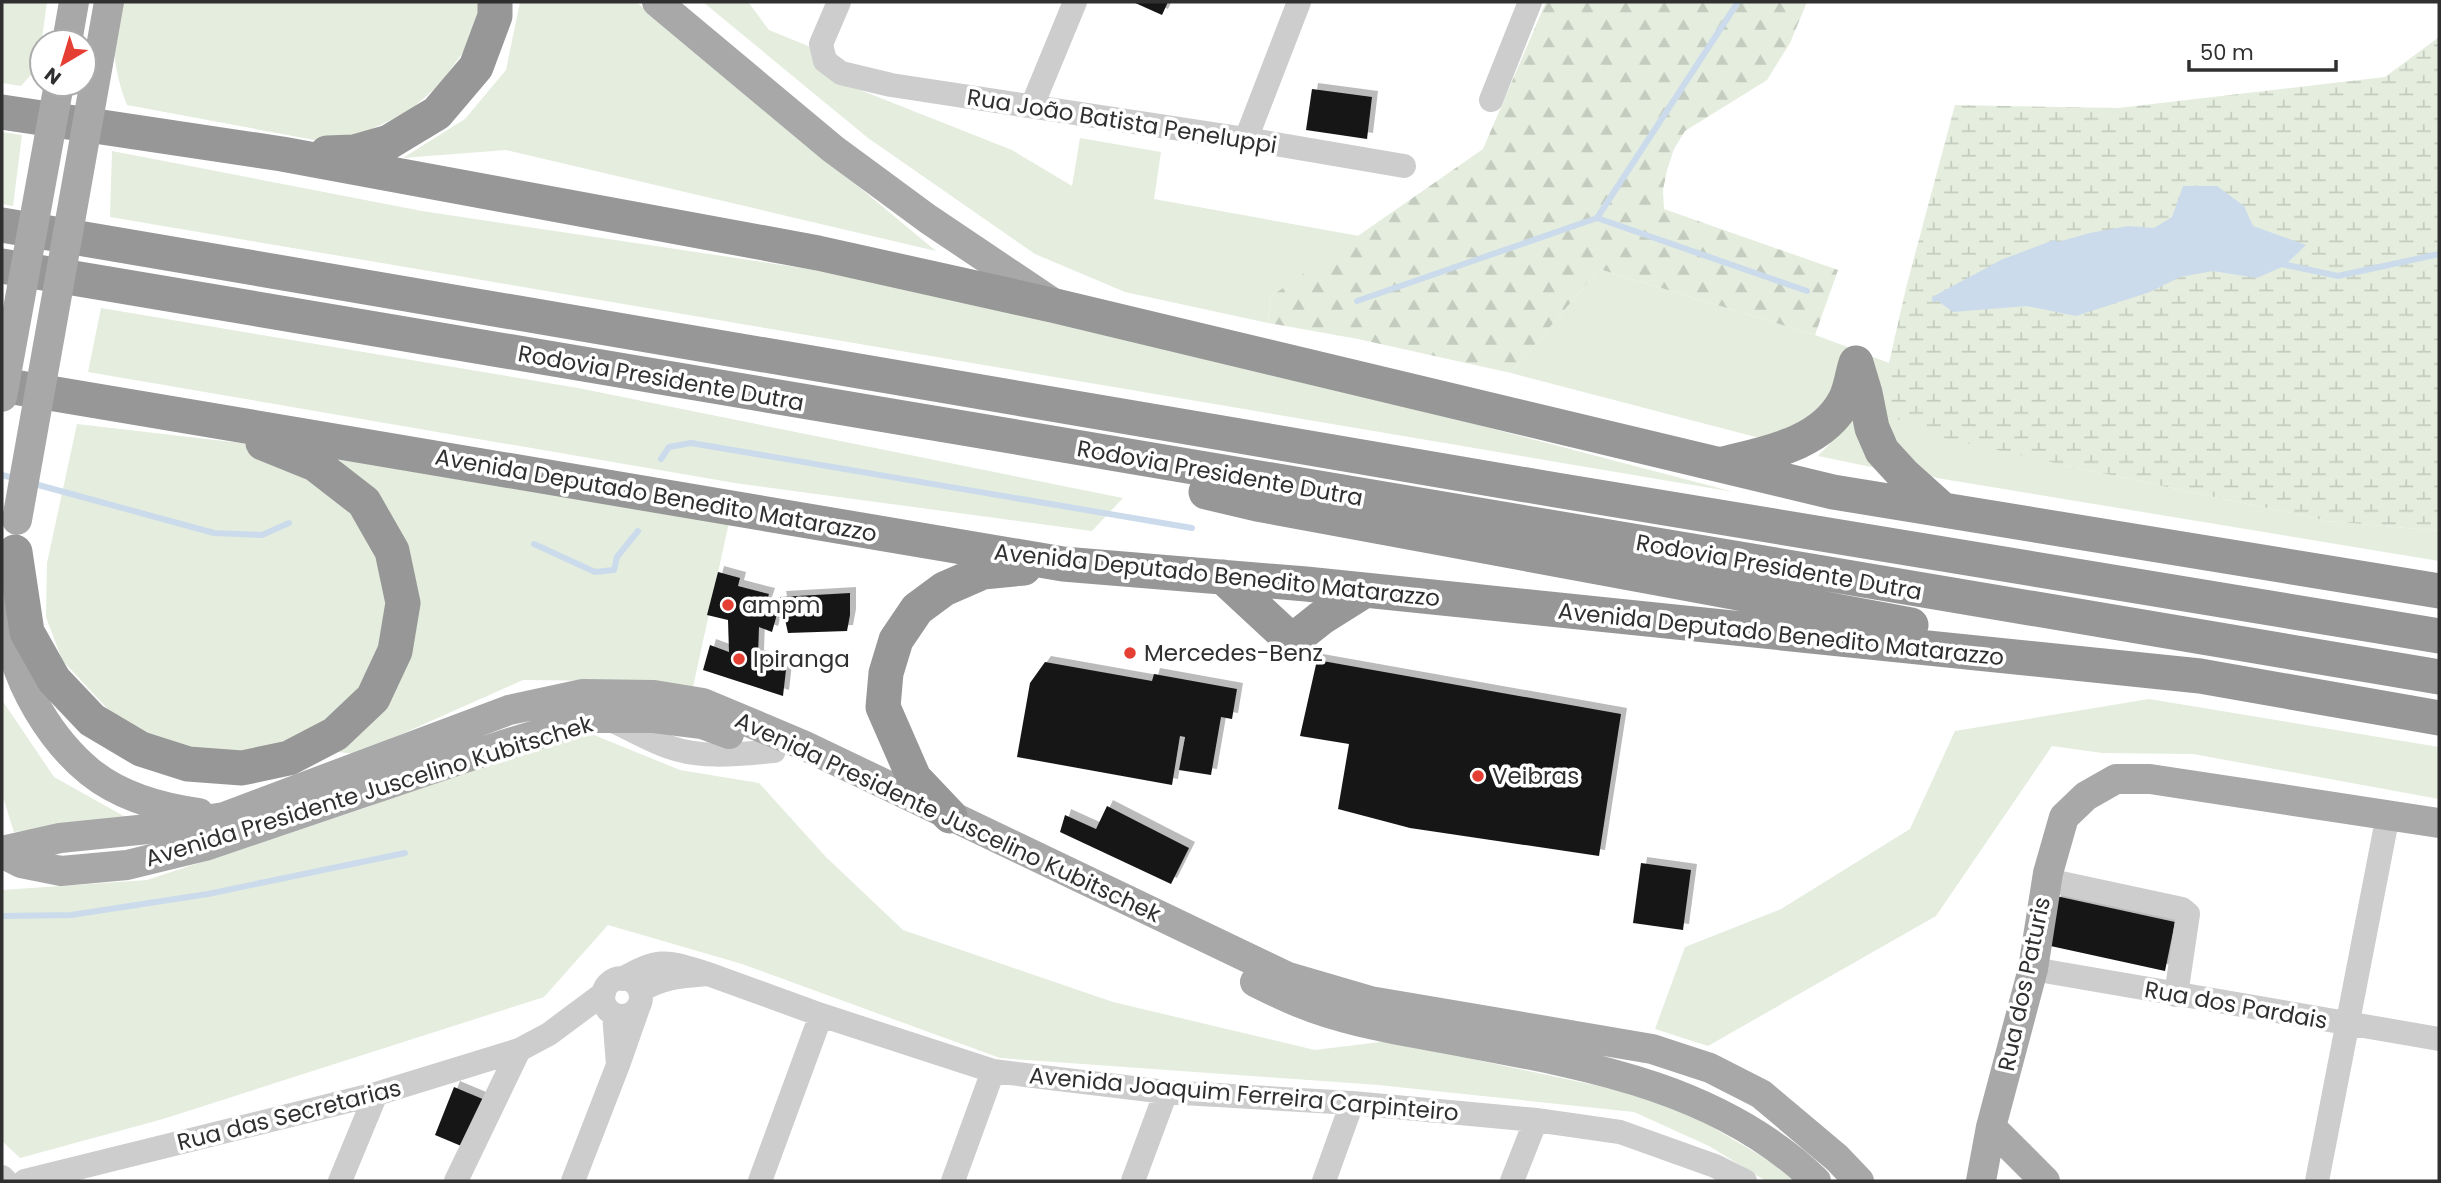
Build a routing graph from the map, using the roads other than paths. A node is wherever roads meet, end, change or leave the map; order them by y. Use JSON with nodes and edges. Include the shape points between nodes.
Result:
{"nodes":[{"id":1,"x":74,"y":2,"type":"edge"},
{"id":2,"x":109,"y":2,"type":"edge"},
{"id":3,"x":495,"y":2,"type":"edge"},
{"id":4,"x":657,"y":2,"type":"edge"},
{"id":5,"x":839,"y":2,"type":"edge"},
{"id":6,"x":1075,"y":2,"type":"edge"},
{"id":7,"x":1299,"y":2,"type":"edge"},
{"id":8,"x":1530,"y":2,"type":"edge"},
{"id":9,"x":69,"y":28,"type":"edge"},
{"id":10,"x":56,"y":98,"type":"edge"},
{"id":11,"x":1491,"y":100,"type":"dead end"},
{"id":12,"x":1032,"y":106,"type":"junction"},
{"id":13,"x":2,"y":112,"type":"edge"},
{"id":14,"x":1246,"y":139,"type":"junction"},
{"id":15,"x":282,"y":154,"type":"junction"},
{"id":16,"x":1404,"y":166,"type":"dead end"},
{"id":17,"x":2,"y":225,"type":"edge"},
{"id":18,"x":2,"y":266,"type":"edge"},
{"id":19,"x":1056,"y":306,"type":"junction"},
{"id":20,"x":2,"y":385,"type":"edge"},
{"id":21,"x":2,"y":397,"type":"edge"},
{"id":22,"x":882,"y":416,"type":"junction"},
{"id":23,"x":198,"y":418,"type":"junction"},
{"id":24,"x":1717,"y":465,"type":"junction"},
{"id":25,"x":1943,"y":510,"type":"junction"},
{"id":26,"x":16,"y":536,"type":"junction"},
{"id":27,"x":1063,"y":564,"type":"junction"},
{"id":28,"x":1223,"y":577,"type":"junction"},
{"id":29,"x":1364,"y":590,"type":"junction"},
{"id":30,"x":2439,"y":591,"type":"edge"},
{"id":31,"x":2439,"y":636,"type":"edge"},
{"id":32,"x":2200,"y":676,"type":"junction"},
{"id":33,"x":2439,"y":677,"type":"edge"},
{"id":34,"x":2439,"y":718,"type":"edge"},
{"id":35,"x":2388,"y":815,"type":"junction"},
{"id":36,"x":950,"y":816,"type":"junction"},
{"id":37,"x":224,"y":817,"type":"junction"},
{"id":38,"x":2439,"y":823,"type":"edge"},
{"id":39,"x":2,"y":852,"type":"edge"},
{"id":40,"x":2047,"y":880,"type":"junction"},
{"id":41,"x":2033,"y":970,"type":"junction"},
{"id":42,"x":2176,"y":995,"type":"junction"},
{"id":43,"x":622,"y":1000,"type":"junction"},
{"id":44,"x":821,"y":1015,"type":"junction"},
{"id":45,"x":2349,"y":1024,"type":"junction"},
{"id":46,"x":2439,"y":1039,"type":"edge"},
{"id":47,"x":519,"y":1050,"type":"junction"},
{"id":48,"x":993,"y":1071,"type":"junction"},
{"id":49,"x":1166,"y":1092,"type":"junction"},
{"id":50,"x":376,"y":1094,"type":"junction"},
{"id":51,"x":1352,"y":1104,"type":"junction"},
{"id":52,"x":1536,"y":1120,"type":"junction"},
{"id":53,"x":1991,"y":1127,"type":"junction"},
{"id":54,"x":1712,"y":1174,"type":"edge"},
{"id":55,"x":2,"y":1177,"type":"edge"},
{"id":56,"x":6,"y":1181,"type":"edge"},
{"id":57,"x":25,"y":1181,"type":"edge"},
{"id":58,"x":340,"y":1181,"type":"edge"},
{"id":59,"x":456,"y":1181,"type":"edge"},
{"id":60,"x":573,"y":1181,"type":"edge"},
{"id":61,"x":760,"y":1181,"type":"edge"},
{"id":62,"x":953,"y":1181,"type":"edge"},
{"id":63,"x":1133,"y":1181,"type":"edge"},
{"id":64,"x":1324,"y":1181,"type":"edge"},
{"id":65,"x":1512,"y":1181,"type":"edge"},
{"id":66,"x":1745,"y":1181,"type":"edge"},
{"id":67,"x":1816,"y":1181,"type":"edge"},
{"id":68,"x":1859,"y":1181,"type":"edge"},
{"id":69,"x":1981,"y":1181,"type":"edge"},
{"id":70,"x":2046,"y":1181,"type":"edge"},
{"id":71,"x":2317,"y":1181,"type":"edge"}],
"edges":[{"from":1,"to":9,"type":"main road"},
{"from":2,"to":26,"type":"main road","bridge":true},
{"from":3,"to":15,"type":"highway","via":[[495,16],[476,67],[437,113],[389,142],[354,152]]},
{"from":4,"to":19,"type":"main road","via":[[833,149]]},
{"from":5,"to":12,"type":"street","name":"Rua João Batista Peneluppi","via":[[821,44],[825,61],[841,73]]},
{"from":6,"to":12,"type":"street"},
{"from":7,"to":14,"type":"street"},
{"from":8,"to":11,"type":"street"},
{"from":10,"to":21,"type":"main road","bridge":true},
{"from":12,"to":14,"type":"street","name":"Rua João Batista Peneluppi"},
{"from":13,"to":15,"type":"highway"},
{"from":14,"to":16,"type":"street","name":"Rua João Batista Peneluppi"},
{"from":15,"to":19,"type":"highway","via":[[818,253]]},
{"from":17,"to":31,"type":"highway","name":"Rodovia Presidente Dutra"},
{"from":18,"to":22,"type":"highway","name":"Rodovia Presidente Dutra"},
{"from":19,"to":24,"type":"highway"},
{"from":20,"to":23,"type":"highway","name":"Avenida Deputado Benedito Matarazzo"},
{"from":22,"to":32,"type":"highway","via":[[1257,504]]},
{"from":22,"to":33,"type":"highway","name":"Rodovia Presidente Dutra"},
{"from":23,"to":26,"type":"highway","via":[[315,464],[364,502],[392,551],[403,603],[395,651],[373,698],[335,734],[289,758],[242,768],[188,764],[141,749],[92,720],[54,680],[27,632]]},
{"from":23,"to":27,"type":"highway","name":"Avenida Deputado Benedito Matarazzo"},
{"from":24,"to":25,"type":"highway","via":[[1833,492]]},
{"from":24,"to":25,"type":"highway","via":[[1775,450],[1821,430],[1846,398],[1856,363],[1882,451]]},
{"from":25,"to":30,"type":"highway"},
{"from":26,"to":37,"type":"main road","via":[[10,635],[24,686],[51,731],[91,773],[133,797],[170,809]]},
{"from":27,"to":28,"type":"highway","name":"Avenida Deputado Benedito Matarazzo"},
{"from":27,"to":36,"type":"highway","via":[[983,572],[943,589],[917,609],[896,640],[886,673],[883,707],[914,778]]},
{"from":28,"to":29,"type":"highway","name":"Avenida Deputado Benedito Matarazzo"},
{"from":28,"to":29,"type":"highway","via":[[1292,641]]},
{"from":29,"to":32,"type":"highway","name":"Avenida Deputado Benedito Matarazzo"},
{"from":32,"to":34,"type":"highway","name":"Avenida Deputado Benedito Matarazzo"},
{"from":35,"to":38,"type":"main road"},
{"from":35,"to":40,"type":"main road","name":"Rua dos Paturis","via":[[2150,779],[2116,779],[2086,796],[2064,817]]},
{"from":35,"to":45,"type":"street"},
{"from":36,"to":37,"type":"main road","name":"Avenida Presidente Juscelino Kubitschek","via":[[803,745],[702,703],[654,695],[583,694],[509,710]]},
{"from":36,"to":68,"type":"main road","name":"Avenida Presidente Juscelino Kubitschek","via":[[1288,976],[1370,1001],[1652,1049],[1710,1068],[1761,1094]]},
{"from":37,"to":39,"type":"main road","name":"Avenida Presidente Juscelino Kubitschek","via":[[60,838]]},
{"from":39,"to":67,"type":"main road","name":"Avenida Presidente Juscelino Kubitschek","via":[[21,863],[61,871],[127,865],[205,846],[592,718],[702,724],[821,771],[1300,1003],[1375,1025],[1635,1080],[1703,1104],[1762,1136]]},
{"from":40,"to":41,"type":"main road","name":"Rua dos Paturis"},
{"from":40,"to":42,"type":"street","via":[[2188,914]]},
{"from":41,"to":42,"type":"street","name":"Rua dos Pardais"},
{"from":41,"to":53,"type":"main road","name":"Rua dos Paturis"},
{"from":42,"to":45,"type":"street","name":"Rua dos Pardais"},
{"from":43,"to":44,"type":"street","name":"Avenida Joaquim Ferreira Carpinteiro","via":[[654,982],[708,974]]},
{"from":43,"to":47,"type":"street","name":"Rua das Secretarias"},
{"from":43,"to":60,"type":"street","via":[[618,1065]]},
{"from":44,"to":48,"type":"street","name":"Avenida Joaquim Ferreira Carpinteiro"},
{"from":44,"to":61,"type":"street"},
{"from":45,"to":46,"type":"street","name":"Rua dos Pardais"},
{"from":45,"to":71,"type":"street"},
{"from":47,"to":50,"type":"street","name":"Rua das Secretarias"},
{"from":47,"to":59,"type":"street"},
{"from":48,"to":49,"type":"street","name":"Avenida Joaquim Ferreira Carpinteiro"},
{"from":48,"to":62,"type":"street"},
{"from":49,"to":51,"type":"street","name":"Avenida Joaquim Ferreira Carpinteiro"},
{"from":49,"to":63,"type":"street"},
{"from":50,"to":57,"type":"street","name":"Rua das Secretarias"},
{"from":50,"to":58,"type":"street"},
{"from":51,"to":52,"type":"street","name":"Avenida Joaquim Ferreira Carpinteiro"},
{"from":51,"to":64,"type":"street"},
{"from":52,"to":54,"type":"street","name":"Avenida Joaquim Ferreira Carpinteiro","via":[[1620,1132]]},
{"from":52,"to":65,"type":"street"},
{"from":53,"to":69,"type":"main road","name":"Rua dos Paturis"},
{"from":53,"to":70,"type":"main road"},
{"from":54,"to":66,"type":"street","name":"Avenida Joaquim Ferreira Carpinteiro"},
{"from":55,"to":56,"type":"street"}]}
